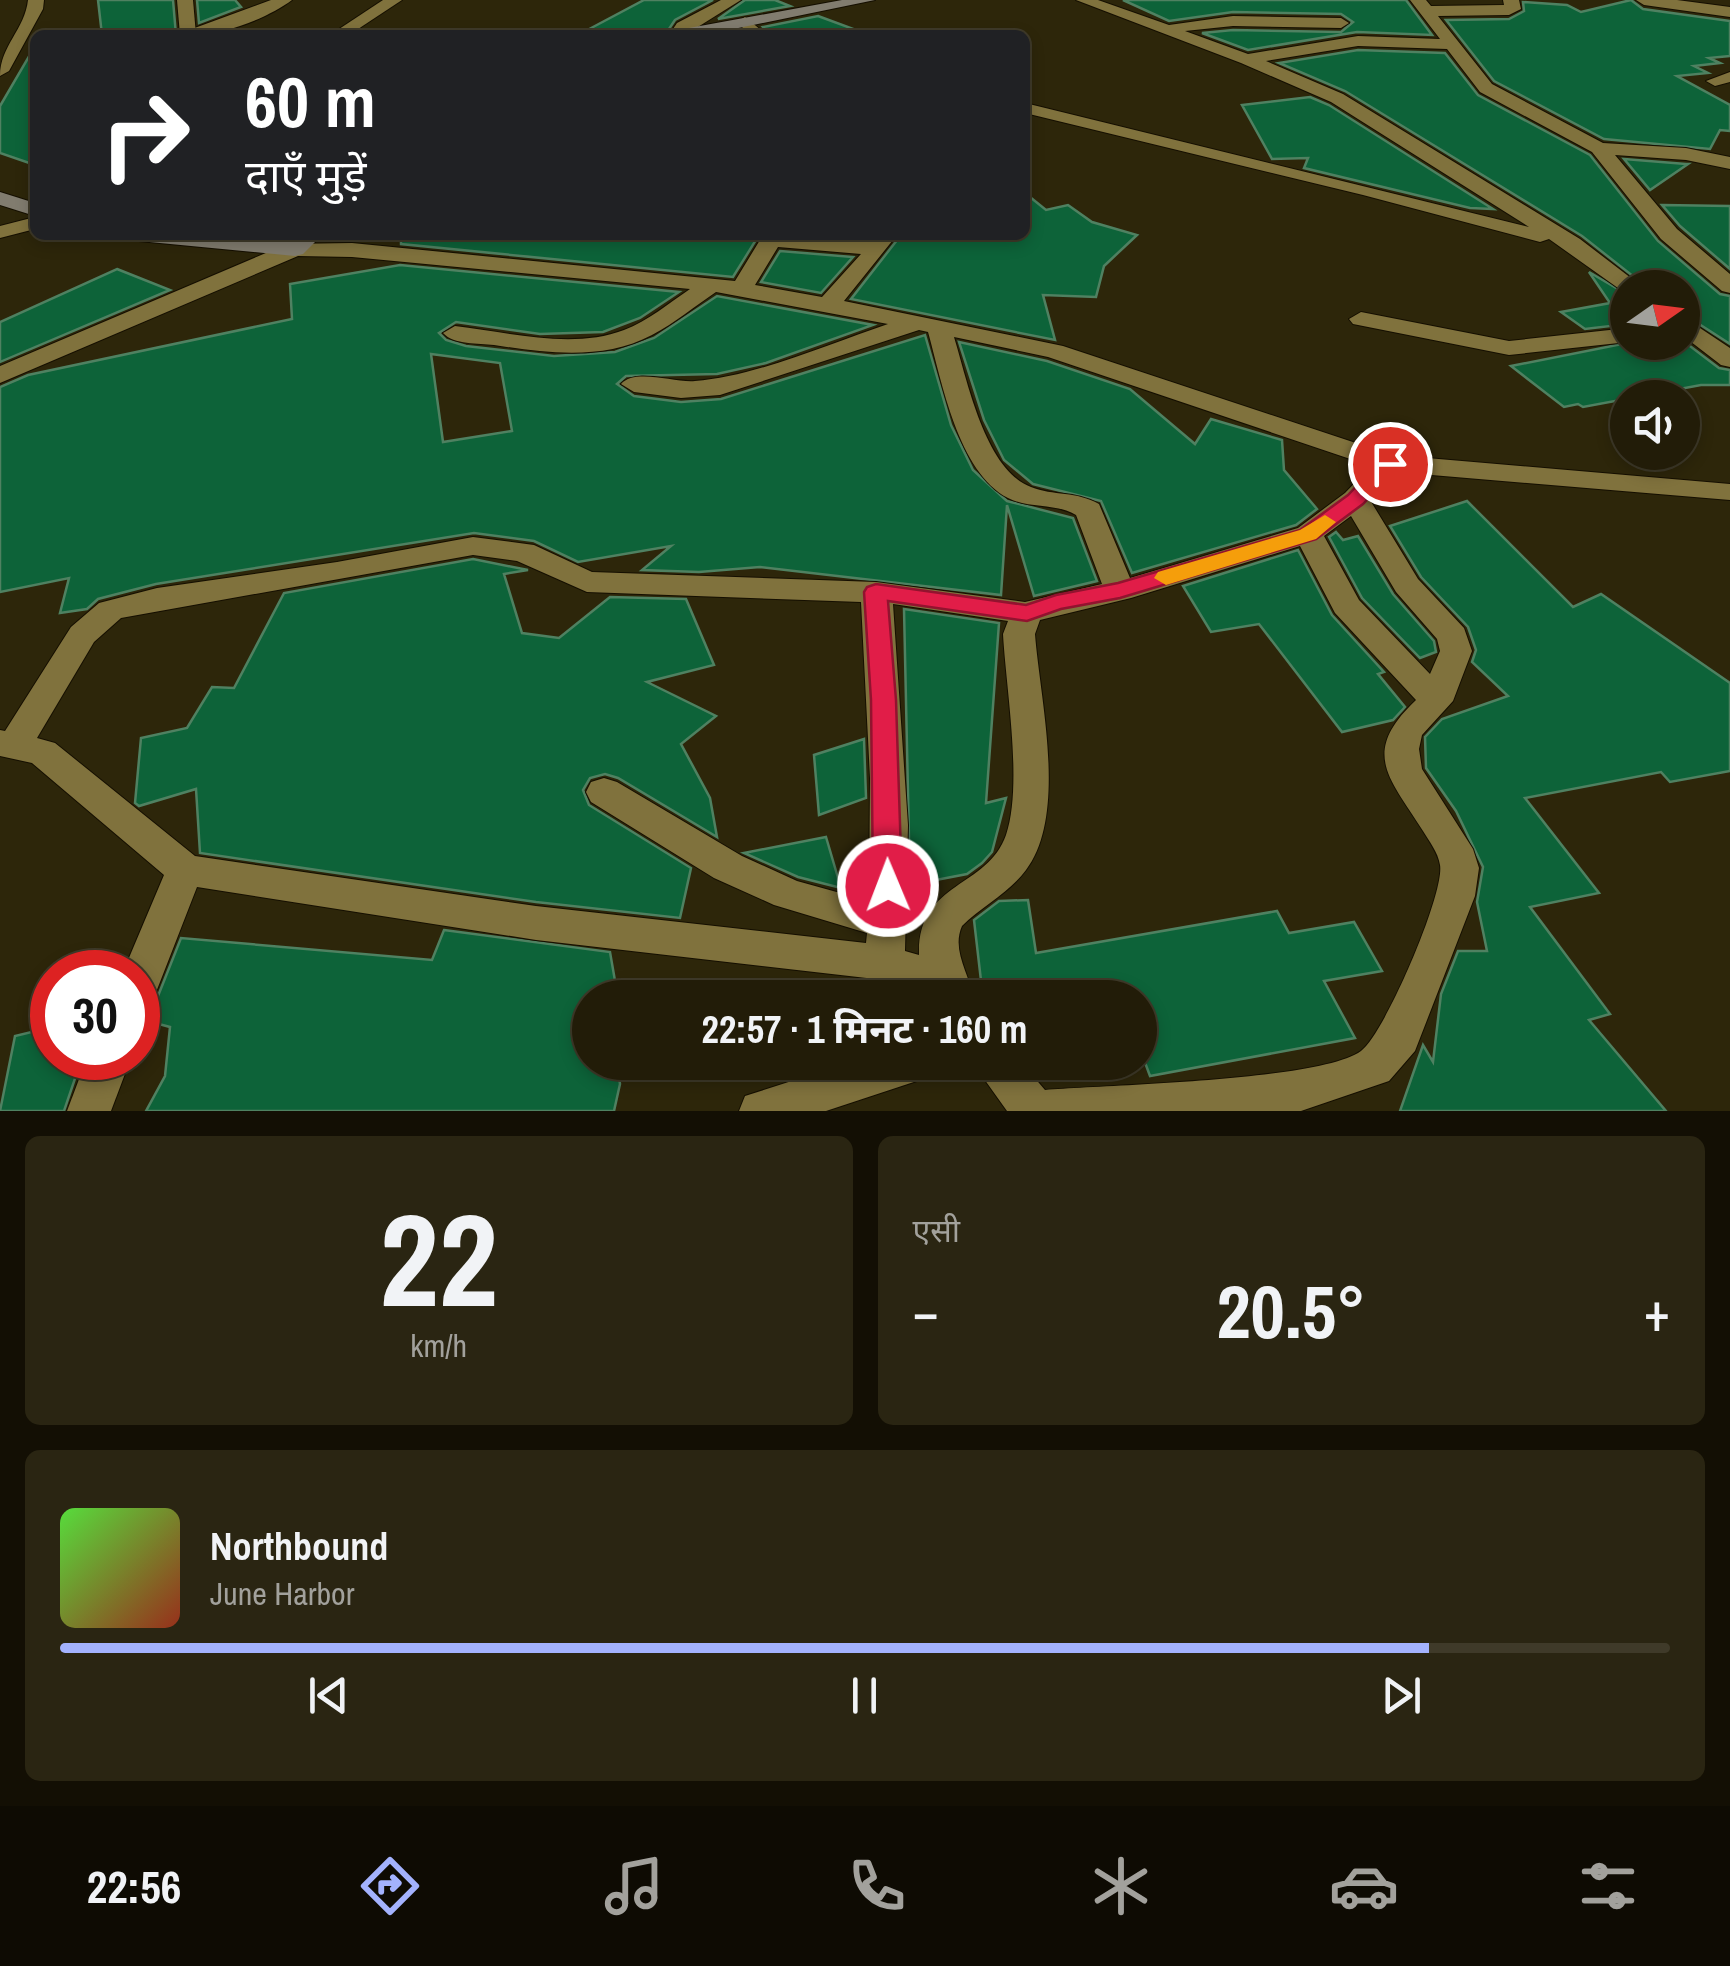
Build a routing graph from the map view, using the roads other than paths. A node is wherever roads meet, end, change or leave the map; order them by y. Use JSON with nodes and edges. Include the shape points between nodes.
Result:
{"nodes":[{"id":1,"x":36,"y":0,"type":"edge"},
{"id":2,"x":185,"y":0,"type":"edge"},
{"id":3,"x":284,"y":0,"type":"edge"},
{"id":4,"x":394,"y":0,"type":"edge"},
{"id":5,"x":733,"y":0,"type":"edge"},
{"id":6,"x":867,"y":0,"type":"edge"},
{"id":7,"x":1084,"y":0,"type":"edge"},
{"id":8,"x":1132,"y":0,"type":"edge"},
{"id":9,"x":1510,"y":0,"type":"edge"},
{"id":10,"x":1644,"y":0,"type":"edge"},
{"id":11,"x":1323,"y":3,"type":"dead end"},
{"id":12,"x":1423,"y":5,"type":"edge"},
{"id":13,"x":1104,"y":8,"type":"junction"},
{"id":14,"x":1730,"y":12,"type":"edge"},
{"id":15,"x":744,"y":22,"type":"junction"},
{"id":16,"x":1272,"y":23,"type":"junction"},
{"id":17,"x":1342,"y":23,"type":"junction"},
{"id":18,"x":189,"y":30,"type":"edge"},
{"id":19,"x":203,"y":30,"type":"edge"},
{"id":20,"x":346,"y":30,"type":"edge"},
{"id":21,"x":680,"y":30,"type":"edge"},
{"id":22,"x":703,"y":30,"type":"edge"},
{"id":23,"x":753,"y":30,"type":"edge"},
{"id":24,"x":1169,"y":30,"type":"junction"},
{"id":25,"x":1369,"y":40,"type":"junction"},
{"id":26,"x":1448,"y":44,"type":"junction"},
{"id":27,"x":1320,"y":46,"type":"junction"},
{"id":28,"x":1248,"y":60,"type":"junction"},
{"id":29,"x":0,"y":71,"type":"edge"},
{"id":30,"x":1030,"y":109,"type":"edge"},
{"id":31,"x":1730,"y":146,"type":"edge"},
{"id":32,"x":1599,"y":148,"type":"junction"},
{"id":33,"x":1704,"y":156,"type":"junction"},
{"id":34,"x":1730,"y":163,"type":"edge"},
{"id":35,"x":0,"y":198,"type":"edge"},
{"id":36,"x":30,"y":208,"type":"edge"},
{"id":37,"x":30,"y":224,"type":"edge"},
{"id":38,"x":0,"y":232,"type":"edge"},
{"id":39,"x":256,"y":240,"type":"edge"},
{"id":40,"x":772,"y":240,"type":"edge"},
{"id":41,"x":828,"y":240,"type":"edge"},
{"id":42,"x":303,"y":242,"type":"edge"},
{"id":43,"x":884,"y":242,"type":"edge"},
{"id":44,"x":1572,"y":244,"type":"junction"},
{"id":45,"x":1610,"y":272,"type":"edge"},
{"id":46,"x":1725,"y":279,"type":"edge"},
{"id":47,"x":712,"y":284,"type":"junction"},
{"id":48,"x":742,"y":288,"type":"junction"},
{"id":49,"x":828,"y":305,"type":"junction"},
{"id":50,"x":1361,"y":319,"type":"dead end"},
{"id":51,"x":928,"y":325,"type":"junction"},
{"id":52,"x":455,"y":333,"type":"dead end"},
{"id":53,"x":1610,"y":336,"type":"edge"},
{"id":54,"x":1700,"y":337,"type":"edge"},
{"id":55,"x":1730,"y":360,"type":"edge"},
{"id":56,"x":0,"y":374,"type":"edge"},
{"id":57,"x":634,"y":384,"type":"dead end"},
{"id":58,"x":1390,"y":464,"type":"junction"},
{"id":59,"x":1730,"y":492,"type":"edge"},
{"id":60,"x":1355,"y":499,"type":"junction"},
{"id":61,"x":1308,"y":534,"type":"junction"},
{"id":62,"x":1120,"y":590,"type":"junction"},
{"id":63,"x":876,"y":592,"type":"junction"},
{"id":64,"x":1027,"y":614,"type":"junction"},
{"id":65,"x":1436,"y":701,"type":"junction"},
{"id":66,"x":8,"y":744,"type":"edge"},
{"id":67,"x":604,"y":792,"type":"dead end"},
{"id":68,"x":185,"y":870,"type":"junction"},
{"id":69,"x":888,"y":923,"type":"junction"},
{"id":70,"x":153,"y":950,"type":"edge"},
{"id":71,"x":884,"y":962,"type":"junction"},
{"id":72,"x":929,"y":980,"type":"edge"},
{"id":73,"x":947,"y":980,"type":"edge"},
{"id":74,"x":101,"y":1080,"type":"edge"},
{"id":75,"x":859,"y":1080,"type":"edge"},
{"id":76,"x":1010,"y":1080,"type":"edge"},
{"id":77,"x":89,"y":1111,"type":"edge"},
{"id":78,"x":761,"y":1111,"type":"edge"},
{"id":79,"x":1037,"y":1111,"type":"edge"}],
"edges":[{"from":1,"to":29,"type":"street"},
{"from":2,"to":18,"type":"street"},
{"from":3,"to":19,"type":"street"},
{"from":4,"to":20,"type":"street"},
{"from":5,"to":21,"type":"street"},
{"from":6,"to":15,"type":"main road"},
{"from":7,"to":13,"type":"street"},
{"from":8,"to":13,"type":"street"},
{"from":9,"to":12,"type":"street","via":[[1509,10]]},
{"from":10,"to":14,"type":"street"},
{"from":11,"to":17,"type":"street"},
{"from":12,"to":26,"type":"street"},
{"from":13,"to":24,"type":"street"},
{"from":15,"to":22,"type":"main road"},
{"from":15,"to":23,"type":"street"},
{"from":16,"to":17,"type":"street"},
{"from":16,"to":24,"type":"street","via":[[1202,13]]},
{"from":16,"to":27,"type":"street"},
{"from":17,"to":25,"type":"street"},
{"from":24,"to":28,"type":"street"},
{"from":25,"to":26,"type":"street"},
{"from":25,"to":27,"type":"street"},
{"from":26,"to":32,"type":"street","via":[[1486,88]]},
{"from":27,"to":28,"type":"street"},
{"from":28,"to":44,"type":"street","via":[[1337,98]]},
{"from":30,"to":44,"type":"street"},
{"from":31,"to":33,"type":"street"},
{"from":32,"to":33,"type":"street"},
{"from":32,"to":46,"type":"street","via":[[1669,234]]},
{"from":33,"to":34,"type":"street"},
{"from":35,"to":36,"type":"main road"},
{"from":37,"to":38,"type":"street"},
{"from":39,"to":42,"type":"main road"},
{"from":40,"to":48,"type":"street"},
{"from":41,"to":43,"type":"street"},
{"from":42,"to":47,"type":"street"},
{"from":42,"to":56,"type":"street"},
{"from":43,"to":49,"type":"street"},
{"from":44,"to":45,"type":"street"},
{"from":47,"to":48,"type":"street"},
{"from":47,"to":52,"type":"street","via":[[639,332],[606,343]]},
{"from":48,"to":49,"type":"street"},
{"from":49,"to":51,"type":"street"},
{"from":50,"to":53,"type":"street","via":[[1509,348]]},
{"from":51,"to":57,"type":"street","via":[[720,387]]},
{"from":51,"to":58,"type":"street","via":[[1054,351]]},
{"from":51,"to":62,"type":"street","via":[[988,462],[1015,491],[1068,499],[1090,510]]},
{"from":54,"to":55,"type":"street"},
{"from":58,"to":59,"type":"street"},
{"from":58,"to":60,"type":"street"},
{"from":60,"to":61,"type":"street"},
{"from":60,"to":65,"type":"street","via":[[1408,585],[1453,636],[1456,651]]},
{"from":61,"to":62,"type":"street"},
{"from":61,"to":65,"type":"street","via":[[1346,606]]},
{"from":62,"to":64,"type":"street"},
{"from":63,"to":64,"type":"street"},
{"from":63,"to":66,"type":"street","via":[[600,583],[523,552],[474,546],[156,598],[110,610],[82,635]]},
{"from":63,"to":69,"type":"street"},
{"from":64,"to":73,"type":"street","via":[[1019,634],[1026,832],[1000,874],[944,916],[938,938]]},
{"from":65,"to":79,"type":"street","via":[[1406,730],[1404,772],[1454,849],[1460,882],[1400,1036],[1374,1066],[1300,1091]]},
{"from":66,"to":68,"type":"street","via":[[43,752]]},
{"from":67,"to":69,"type":"street","via":[[728,868],[788,894]]},
{"from":68,"to":70,"type":"street"},
{"from":68,"to":71,"type":"street","via":[[536,923]]},
{"from":69,"to":71,"type":"street"},
{"from":71,"to":72,"type":"street"},
{"from":74,"to":77,"type":"street"},
{"from":75,"to":78,"type":"street"},
{"from":76,"to":79,"type":"street"}]}
